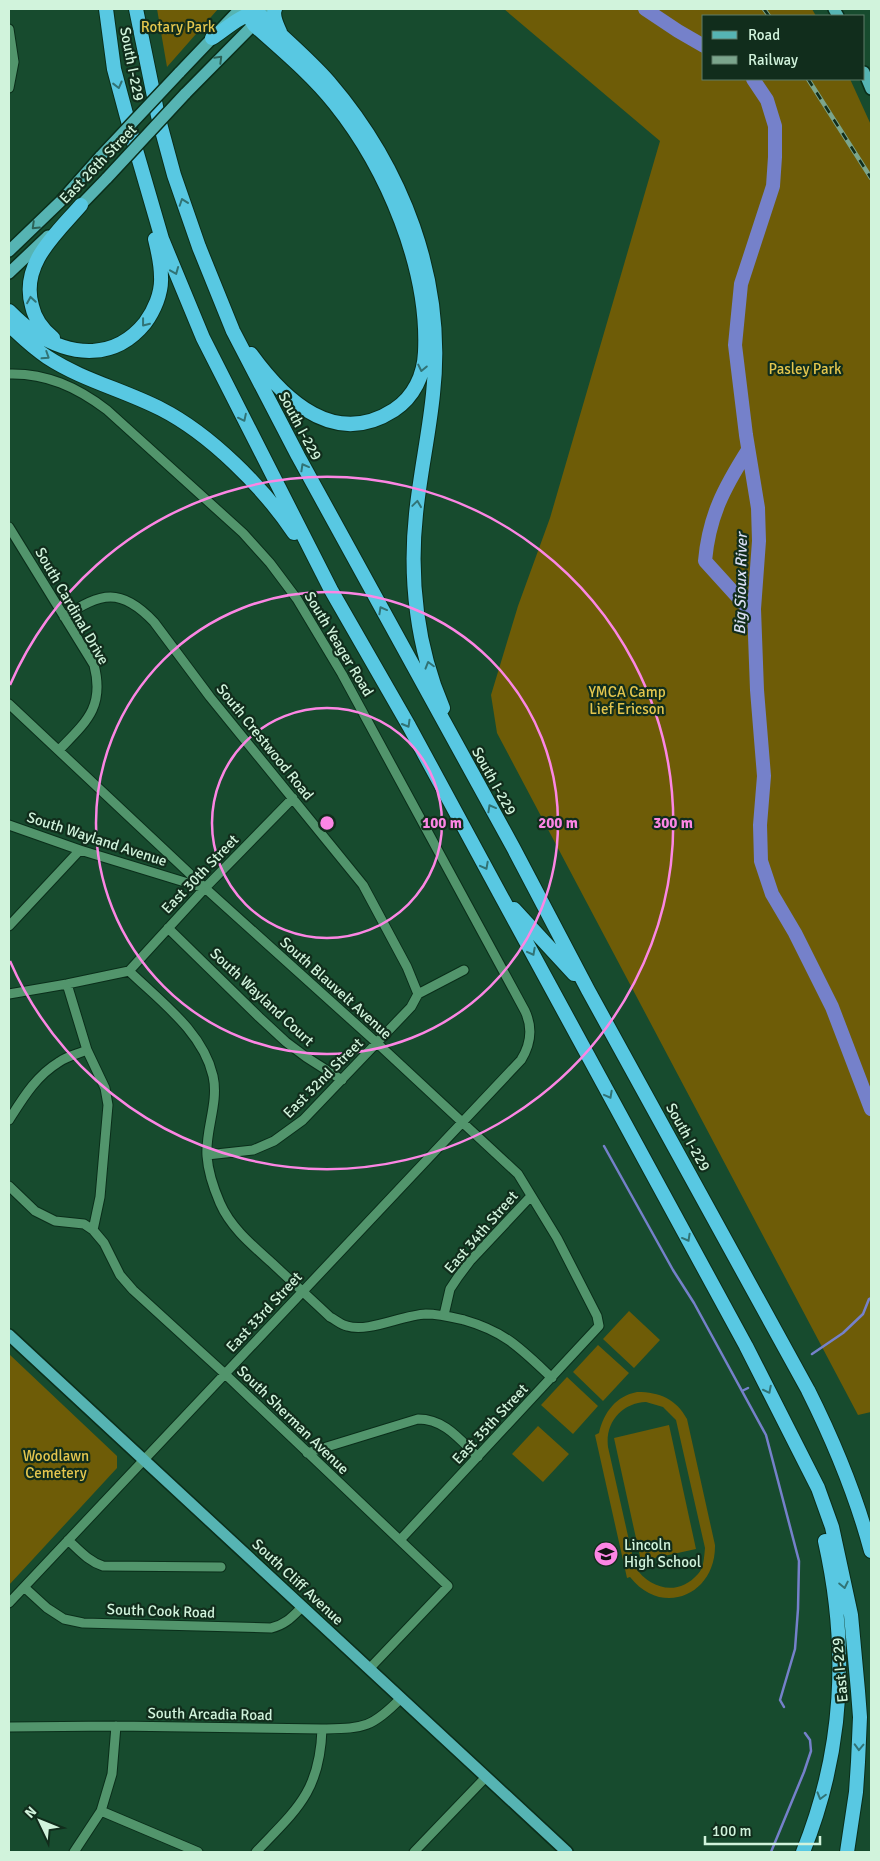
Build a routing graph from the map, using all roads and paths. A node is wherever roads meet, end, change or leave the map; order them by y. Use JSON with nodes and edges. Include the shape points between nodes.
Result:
{"nodes":[{"id":1,"x":106,"y":9,"type":"edge"},
{"id":2,"x":136,"y":9,"type":"edge"},
{"id":3,"x":275,"y":9,"type":"edge"},
{"id":4,"x":255,"y":13,"type":"edge"},
{"id":5,"x":9,"y":28,"type":"edge"},
{"id":6,"x":212,"y":38,"type":"joint"},
{"id":7,"x":286,"y":39,"type":"junction"},
{"id":8,"x":865,"y":74,"type":"edge"},
{"id":9,"x":9,"y":88,"type":"edge"},
{"id":10,"x":871,"y":88,"type":"edge"},
{"id":11,"x":143,"y":175,"type":"junction"},
{"id":12,"x":81,"y":205,"type":"junction"},
{"id":13,"x":9,"y":251,"type":"edge"},
{"id":14,"x":9,"y":273,"type":"edge"},
{"id":15,"x":218,"y":297,"type":"junction"},
{"id":16,"x":9,"y":311,"type":"edge"},
{"id":17,"x":9,"y":325,"type":"edge"},
{"id":18,"x":71,"y":349,"type":"junction"},
{"id":19,"x":9,"y":374,"type":"edge"},
{"id":20,"x":9,"y":527,"type":"edge"},
{"id":21,"x":331,"y":590,"type":"junction"},
{"id":22,"x":64,"y":616,"type":"junction"},
{"id":23,"x":9,"y":704,"type":"edge"},
{"id":24,"x":59,"y":750,"type":"junction"},
{"id":25,"x":481,"y":791,"type":"junction"},
{"id":26,"x":293,"y":798,"type":"junction"},
{"id":27,"x":9,"y":825,"type":"edge"},
{"id":28,"x":80,"y":850,"type":"junction"},
{"id":29,"x":205,"y":888,"type":"junction"},
{"id":30,"x":500,"y":894,"type":"junction"},
{"id":31,"x":9,"y":926,"type":"edge"},
{"id":32,"x":168,"y":928,"type":"junction"},
{"id":33,"x":129,"y":970,"type":"junction"},
{"id":34,"x":464,"y":970,"type":"dead end"},
{"id":35,"x":67,"y":984,"type":"junction"},
{"id":36,"x":588,"y":990,"type":"junction"},
{"id":37,"x":9,"y":994,"type":"edge"},
{"id":38,"x":418,"y":994,"type":"junction"},
{"id":39,"x":530,"y":1035,"type":"joint"},
{"id":40,"x":377,"y":1043,"type":"junction"},
{"id":41,"x":88,"y":1050,"type":"junction"},
{"id":42,"x":342,"y":1080,"type":"junction"},
{"id":43,"x":9,"y":1120,"type":"edge"},
{"id":44,"x":462,"y":1122,"type":"junction"},
{"id":45,"x":206,"y":1155,"type":"junction"},
{"id":46,"x":9,"y":1186,"type":"edge"},
{"id":47,"x":532,"y":1196,"type":"junction"},
{"id":48,"x":93,"y":1230,"type":"junction"},
{"id":49,"x":302,"y":1291,"type":"junction"},
{"id":50,"x":444,"y":1315,"type":"junction"},
{"id":51,"x":599,"y":1326,"type":"joint"},
{"id":52,"x":9,"y":1335,"type":"edge"},
{"id":53,"x":224,"y":1373,"type":"junction"},
{"id":54,"x":552,"y":1378,"type":"junction"},
{"id":55,"x":307,"y":1453,"type":"junction"},
{"id":56,"x":478,"y":1457,"type":"junction"},
{"id":57,"x":144,"y":1460,"type":"junction"},
{"id":58,"x":818,"y":1488,"type":"junction"},
{"id":59,"x":68,"y":1540,"type":"junction"},
{"id":60,"x":400,"y":1540,"type":"junction"},
{"id":61,"x":871,"y":1551,"type":"edge"},
{"id":62,"x":221,"y":1567,"type":"dead end"},
{"id":63,"x":24,"y":1587,"type":"junction"},
{"id":64,"x":9,"y":1603,"type":"edge"},
{"id":65,"x":302,"y":1607,"type":"junction"},
{"id":66,"x":369,"y":1669,"type":"junction"},
{"id":67,"x":401,"y":1698,"type":"junction"},
{"id":68,"x":116,"y":1726,"type":"junction"},
{"id":69,"x":9,"y":1727,"type":"edge"},
{"id":70,"x":322,"y":1730,"type":"junction"},
{"id":71,"x":486,"y":1777,"type":"junction"},
{"id":72,"x":101,"y":1811,"type":"junction"},
{"id":73,"x":74,"y":1852,"type":"edge"},
{"id":74,"x":198,"y":1852,"type":"edge"},
{"id":75,"x":256,"y":1852,"type":"edge"},
{"id":76,"x":414,"y":1852,"type":"edge"},
{"id":77,"x":567,"y":1852,"type":"edge"},
{"id":78,"x":803,"y":1852,"type":"edge"},
{"id":79,"x":847,"y":1852,"type":"edge"}],
"edges":[{"from":1,"to":11,"type":"highway","name":"South I-229","one_way":true,"via":[[118,86]]},
{"from":15,"to":2,"type":"highway","name":"South I-229","one_way":true,"via":[[174,175]]},
{"from":3,"to":7,"type":"highway","via":[[275,20]]},
{"from":4,"to":6,"type":"highway"},
{"from":4,"to":7,"type":"highway"},
{"from":12,"to":4,"type":"main road","name":"East 26th Street","one_way":true,"bridge":true,"via":[[185,94]]},
{"from":4,"to":15,"type":"highway","one_way":true,"via":[[334,103],[373,159],[394,202],[414,262],[422,309],[425,353],[417,385],[397,408],[378,419],[356,425],[322,419],[297,403],[266,373]]},
{"from":5,"to":9,"type":"street","via":[[14,62]]},
{"from":6,"to":13,"type":"main road","name":"East 26th Street","one_way":true,"bridge":true},
{"from":25,"to":7,"type":"highway","one_way":true,"via":[[434,684],[422,642],[416,600],[413,566],[415,522],[435,374],[434,330],[423,258],[400,190],[374,141],[327,80]]},
{"from":8,"to":10,"type":"main road"},
{"from":11,"to":18,"type":"highway","one_way":true,"via":[[162,278],[154,308],[140,328],[122,344],[102,350]]},
{"from":11,"to":21,"type":"highway","name":"South I-229","one_way":true,"via":[[162,239],[203,338]]},
{"from":12,"to":14,"type":"main road","name":"East 26th Street"},
{"from":18,"to":12,"type":"highway","one_way":true,"via":[[50,335],[37,320],[30,299],[29,280],[42,252]]},
{"from":25,"to":15,"type":"highway","name":"South I-229","one_way":true,"via":[[259,383]]},
{"from":16,"to":18,"type":"highway","via":[[33,333]]},
{"from":17,"to":21,"type":"highway","one_way":true,"via":[[54,362],[161,409],[212,444],[277,510]]},
{"from":19,"to":39,"type":"street","name":"South Yeager Road","via":[[49,378],[88,396],[224,516],[280,576],[321,637],[374,731],[525,1011]]},
{"from":20,"to":22,"type":"street","name":"South Cardinal Drive"},
{"from":21,"to":30,"type":"highway","name":"South I-229","one_way":true},
{"from":22,"to":24,"type":"street","name":"South Cardinal Drive","via":[[94,665],[98,694],[83,724]]},
{"from":22,"to":26,"type":"street","name":"South Crestwood Road","via":[[86,602],[103,597],[124,598],[144,611]]},
{"from":23,"to":24,"type":"street","name":"South Blauvelt Avenue"},
{"from":24,"to":29,"type":"street","name":"South Blauvelt Avenue"},
{"from":36,"to":25,"type":"highway","name":"South I-229","one_way":true},
{"from":26,"to":29,"type":"street","name":"East 30th Street"},
{"from":26,"to":38,"type":"street","name":"South Crestwood Road","via":[[362,885],[407,967]]},
{"from":27,"to":28,"type":"street","name":"South Wayland Avenue"},
{"from":28,"to":29,"type":"street","name":"South Wayland Avenue"},
{"from":28,"to":31,"type":"street"},
{"from":29,"to":32,"type":"street","name":"East 30th Street"},
{"from":29,"to":40,"type":"street","name":"South Blauvelt Avenue"},
{"from":30,"to":36,"type":"highway"},
{"from":30,"to":58,"type":"highway","name":"South I-229","one_way":true,"via":[[746,1346]]},
{"from":32,"to":33,"type":"street","name":"East 30th Street"},
{"from":32,"to":42,"type":"street","name":"South Wayland Court","via":[[286,1042]]},
{"from":33,"to":35,"type":"street"},
{"from":33,"to":45,"type":"street","via":[[189,1030],[208,1061],[213,1078],[214,1103]]},
{"from":34,"to":38,"type":"street","name":"East 32nd Street"},
{"from":35,"to":37,"type":"street"},
{"from":35,"to":41,"type":"street"},
{"from":36,"to":61,"type":"highway","name":"South I-229","via":[[808,1390],[839,1456]]},
{"from":38,"to":40,"type":"street","name":"East 32nd Street","via":[[411,1007]]},
{"from":39,"to":44,"type":"street","name":"East 33rd Street","via":[[521,1060]]},
{"from":40,"to":42,"type":"street","name":"East 32nd Street"},
{"from":40,"to":44,"type":"street","name":"South Blauvelt Avenue"},
{"from":41,"to":43,"type":"street","via":[[61,1060],[44,1072]]},
{"from":41,"to":48,"type":"street","via":[[108,1105],[100,1197]]},
{"from":42,"to":45,"type":"street","name":"East 32nd Street","via":[[303,1120],[274,1141],[252,1150]]},
{"from":44,"to":47,"type":"street","name":"South Blauvelt Avenue","via":[[518,1174]]},
{"from":44,"to":49,"type":"street","name":"East 33rd Street"},
{"from":45,"to":49,"type":"street","via":[[220,1204],[237,1230]]},
{"from":46,"to":48,"type":"street","via":[[35,1211],[55,1221],[84,1224]]},
{"from":47,"to":50,"type":"street","name":"East 34th Street","via":[[458,1277],[450,1290]]},
{"from":47,"to":51,"type":"street","name":"South Blauvelt Avenue","via":[[597,1316]]},
{"from":48,"to":53,"type":"street","name":"South Sherman Avenue","via":[[133,1290]]},
{"from":49,"to":50,"type":"street","via":[[330,1317],[347,1326],[363,1328],[402,1317]]},
{"from":49,"to":53,"type":"street","name":"East 33rd Street"},
{"from":50,"to":54,"type":"street","via":[[497,1331],[515,1343]]},
{"from":51,"to":54,"type":"street","name":"East 35th Street"},
{"from":52,"to":57,"type":"main road","name":"South Cliff Avenue"},
{"from":53,"to":55,"type":"street","name":"South Sherman Avenue"},
{"from":53,"to":57,"type":"street","name":"East 33rd Street"},
{"from":54,"to":56,"type":"street","name":"East 35th Street"},
{"from":55,"to":56,"type":"street","via":[[418,1419],[428,1419],[445,1426]]},
{"from":55,"to":60,"type":"street","name":"South Sherman Avenue"},
{"from":56,"to":60,"type":"street","name":"East 35th Street"},
{"from":57,"to":59,"type":"street","name":"East 33rd Street"},
{"from":57,"to":65,"type":"main road","name":"South Cliff Avenue"},
{"from":58,"to":78,"type":"highway","one_way":true,"via":[[835,1597],[840,1687],[833,1754]]},
{"from":58,"to":79,"type":"highway","name":"East I-229","one_way":true,"via":[[832,1526],[851,1615],[858,1691],[858,1762]]},
{"from":59,"to":62,"type":"street","via":[[87,1558],[103,1566]]},
{"from":59,"to":63,"type":"street","name":"East 33rd Street"},
{"from":60,"to":66,"type":"street","name":"South Sherman Avenue","via":[[448,1586]]},
{"from":63,"to":64,"type":"street","name":"East 33rd Street"},
{"from":63,"to":65,"type":"street","name":"South Cook Road","via":[[64,1619],[83,1623],[271,1628],[290,1620]]},
{"from":65,"to":66,"type":"main road","name":"South Cliff Avenue"},
{"from":66,"to":67,"type":"main road","name":"South Cliff Avenue"},
{"from":67,"to":70,"type":"street","name":"South Arcadia Road","via":[[381,1718],[366,1725]]},
{"from":67,"to":71,"type":"main road","name":"South Cliff Avenue"},
{"from":68,"to":69,"type":"street","name":"South Arcadia Road"},
{"from":68,"to":70,"type":"street","name":"South Arcadia Road"},
{"from":68,"to":72,"type":"street","via":[[112,1774]]},
{"from":70,"to":75,"type":"street","via":[[318,1765],[305,1797]]},
{"from":71,"to":76,"type":"street"},
{"from":71,"to":77,"type":"main road","name":"South Cliff Avenue"},
{"from":72,"to":73,"type":"street"},
{"from":72,"to":74,"type":"street"}]}
